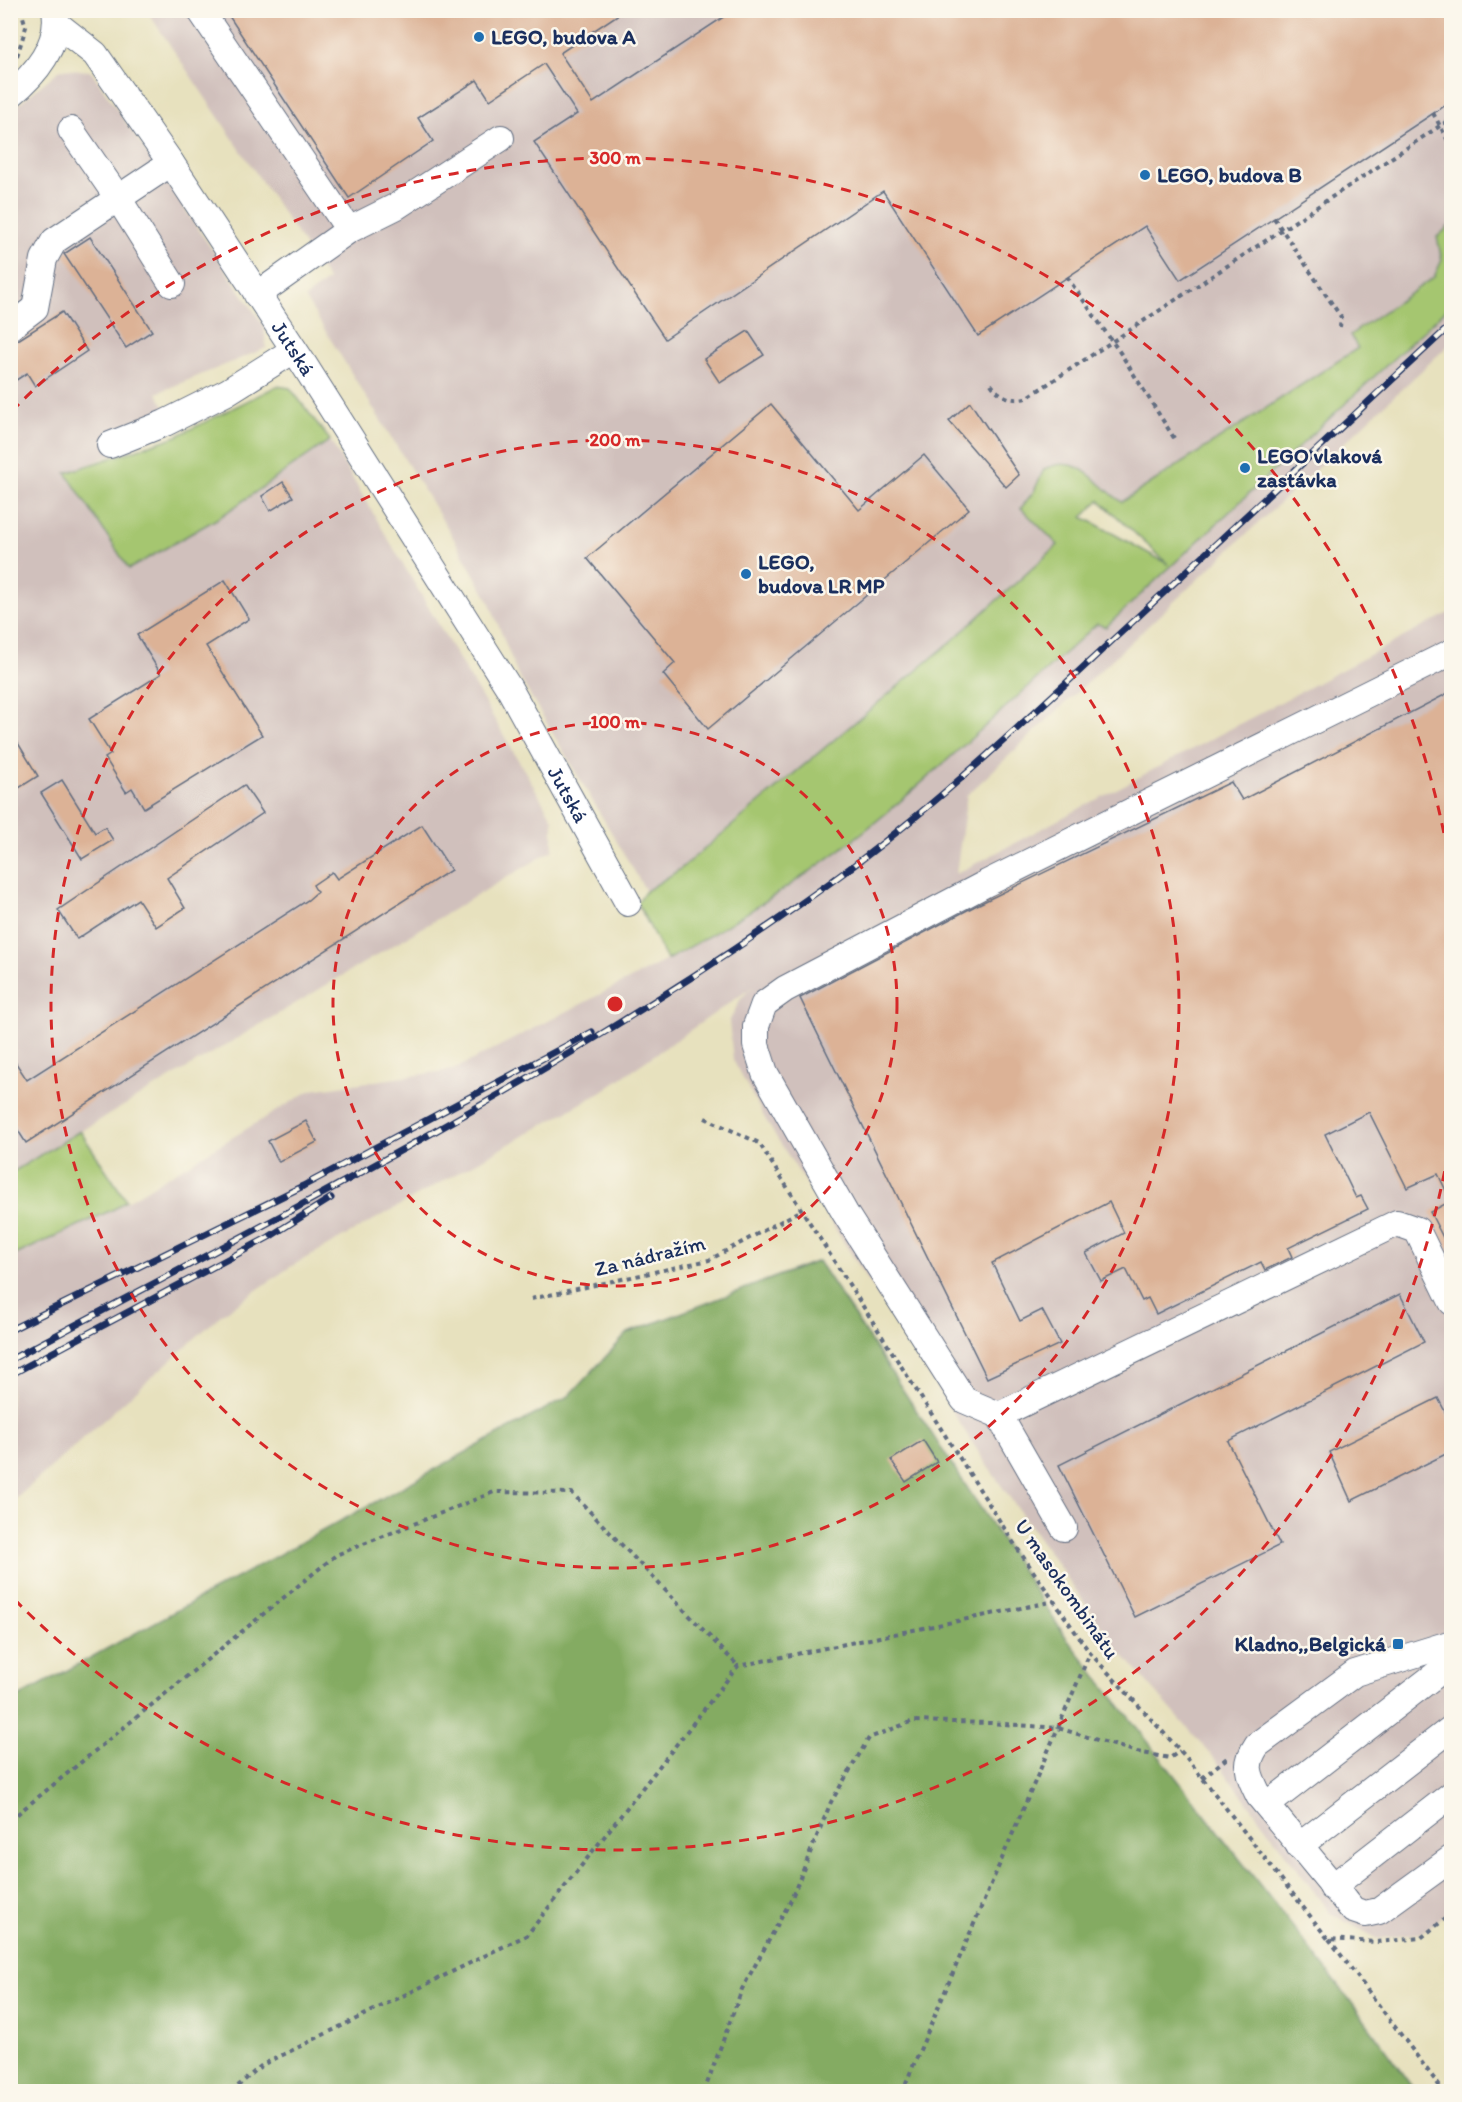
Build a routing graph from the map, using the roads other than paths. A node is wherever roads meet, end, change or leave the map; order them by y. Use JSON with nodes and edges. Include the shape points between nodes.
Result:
{"nodes":[{"id":1,"x":200,"y":10,"type":"edge"},
{"id":2,"x":57,"y":18,"type":"edge"},
{"id":3,"x":10,"y":95,"type":"edge"},
{"id":4,"x":71,"y":130,"type":"dead end"},
{"id":5,"x":501,"y":138,"type":"dead end"},
{"id":6,"x":171,"y":162,"type":"junction"},
{"id":7,"x":118,"y":198,"type":"junction"},
{"id":8,"x":349,"y":230,"type":"junction"},
{"id":9,"x":172,"y":284,"type":"dead end"},
{"id":10,"x":257,"y":296,"type":"junction"},
{"id":11,"x":10,"y":327,"type":"edge"},
{"id":12,"x":294,"y":350,"type":"junction"},
{"id":13,"x":110,"y":445,"type":"dead end"},
{"id":14,"x":1452,"y":652,"type":"edge"},
{"id":15,"x":628,"y":903,"type":"dead end"},
{"id":16,"x":1452,"y":1302,"type":"edge"},
{"id":17,"x":999,"y":1415,"type":"junction"},
{"id":18,"x":1064,"y":1527,"type":"dead end"},
{"id":19,"x":1452,"y":1643,"type":"edge"},
{"id":20,"x":1452,"y":1662,"type":"edge"},
{"id":21,"x":1378,"y":1665,"type":"junction"},
{"id":22,"x":1406,"y":1697,"type":"junction"},
{"id":23,"x":1452,"y":1728,"type":"edge"},
{"id":24,"x":1452,"y":1794,"type":"edge"},
{"id":25,"x":1267,"y":1805,"type":"junction"},
{"id":26,"x":1299,"y":1846,"type":"junction"},
{"id":27,"x":1452,"y":1858,"type":"edge"},
{"id":28,"x":1332,"y":1887,"type":"junction"}],
"edges":[{"from":1,"to":8,"type":"street"},
{"from":2,"to":3,"type":"street","via":[[40,67]]},
{"from":2,"to":6,"type":"street","name":"Jutská","via":[[95,54]]},
{"from":4,"to":7,"type":"street"},
{"from":5,"to":8,"type":"street","via":[[397,206]]},
{"from":6,"to":7,"type":"street"},
{"from":6,"to":10,"type":"street","name":"Jutská"},
{"from":7,"to":9,"type":"street"},
{"from":7,"to":11,"type":"street","via":[[54,241],[44,259],[35,308]]},
{"from":8,"to":10,"type":"street"},
{"from":10,"to":12,"type":"street","name":"Jutská"},
{"from":12,"to":13,"type":"street","via":[[227,392]]},
{"from":12,"to":15,"type":"street","name":"Jutská","via":[[520,692],[620,865]]},
{"from":14,"to":17,"type":"street","via":[[987,883],[784,989],[764,1004],[756,1026],[756,1045],[765,1073],[816,1163],[964,1400]]},
{"from":16,"to":17,"type":"street","via":[[1417,1230],[1396,1223]]},
{"from":17,"to":18,"type":"street"},
{"from":19,"to":21,"type":"street"},
{"from":20,"to":22,"type":"street"},
{"from":21,"to":22,"type":"street"},
{"from":21,"to":25,"type":"street","via":[[1355,1673],[1257,1745],[1248,1759],[1250,1776]]},
{"from":22,"to":25,"type":"street"},
{"from":23,"to":26,"type":"street"},
{"from":24,"to":28,"type":"street"},
{"from":25,"to":26,"type":"street"},
{"from":26,"to":28,"type":"street"},
{"from":27,"to":28,"type":"street","via":[[1379,1911],[1365,1914],[1353,1910]]}]}
